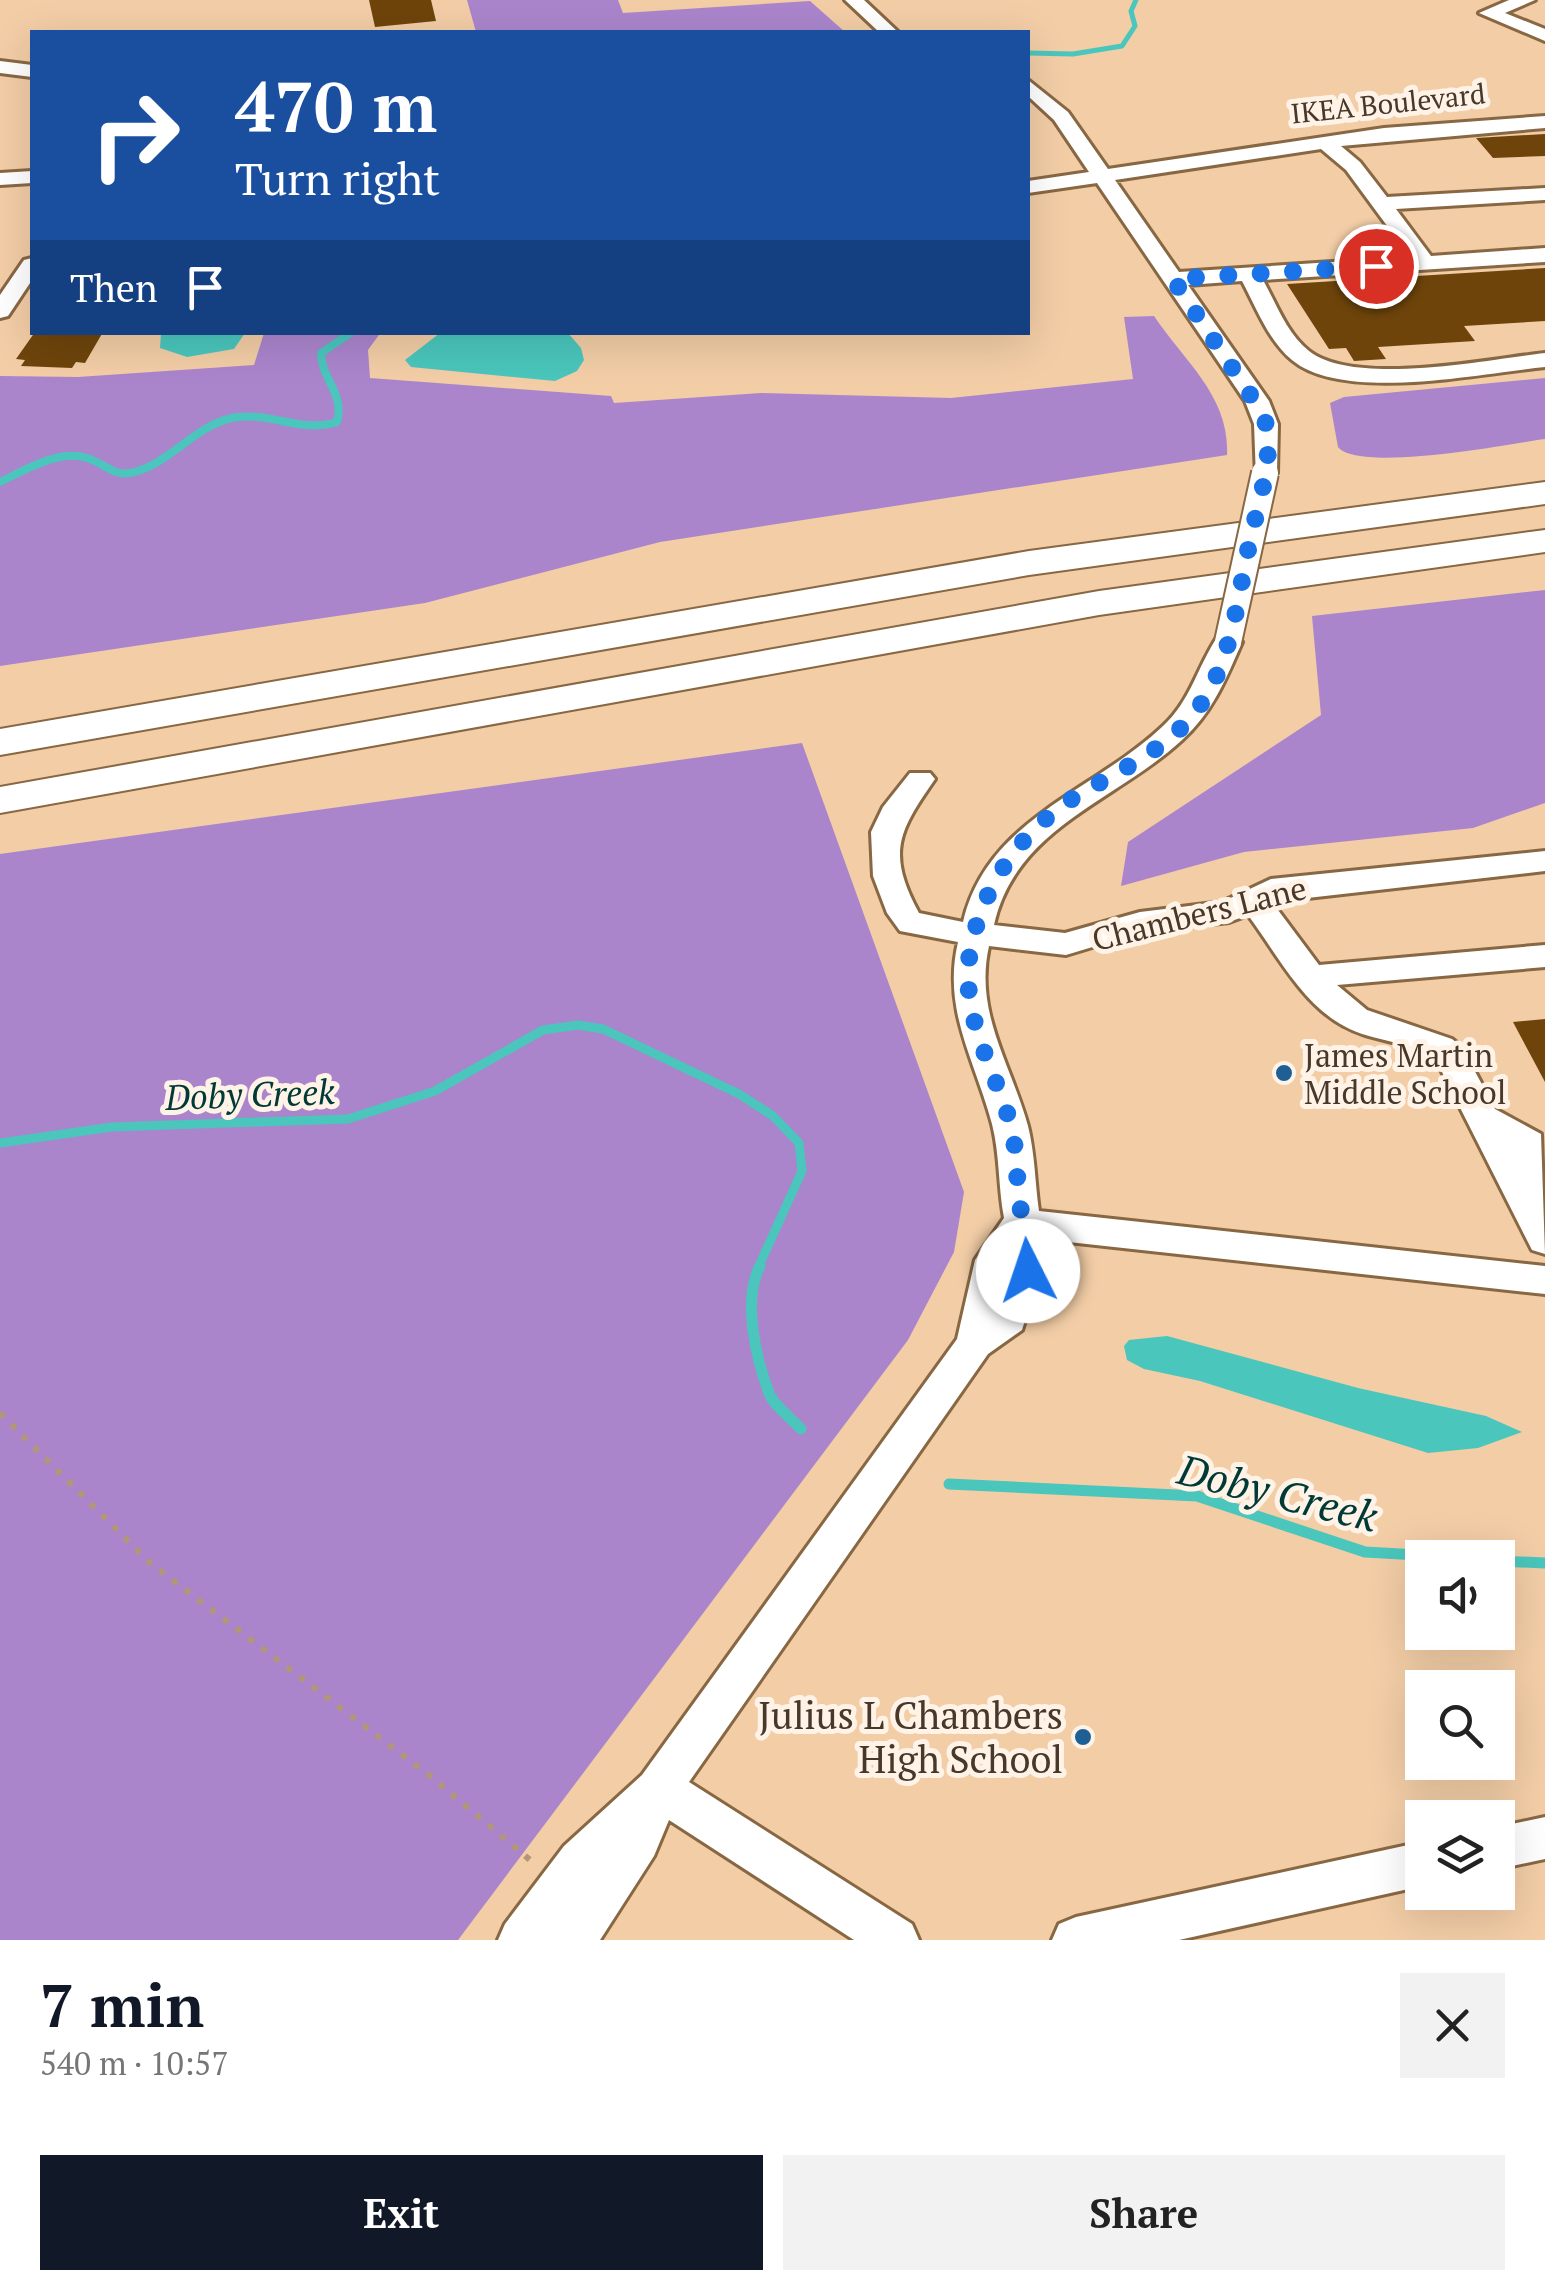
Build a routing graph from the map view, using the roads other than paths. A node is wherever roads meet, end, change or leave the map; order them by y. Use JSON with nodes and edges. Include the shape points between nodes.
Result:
{"nodes":[{"id":1,"x":1526,"y":0,"type":"edge"},
{"id":2,"x":858,"y":1,"type":"edge"},
{"id":3,"x":886,"y":30,"type":"edge"},
{"id":4,"x":1545,"y":35,"type":"edge"},
{"id":5,"x":0,"y":64,"type":"edge"},
{"id":6,"x":30,"y":67,"type":"edge"},
{"id":7,"x":1030,"y":88,"type":"edge"},
{"id":8,"x":1545,"y":120,"type":"edge"},
{"id":9,"x":1325,"y":143,"type":"junction"},
{"id":10,"x":1239,"y":154,"type":"junction"},
{"id":11,"x":1102,"y":176,"type":"junction"},
{"id":12,"x":30,"y":178,"type":"edge"},
{"id":13,"x":0,"y":179,"type":"edge"},
{"id":14,"x":1030,"y":187,"type":"edge"},
{"id":15,"x":1545,"y":194,"type":"edge"},
{"id":16,"x":1381,"y":204,"type":"junction"},
{"id":17,"x":1545,"y":255,"type":"edge"},
{"id":18,"x":1425,"y":262,"type":"junction"},
{"id":19,"x":30,"y":268,"type":"edge"},
{"id":20,"x":1249,"y":274,"type":"junction"},
{"id":21,"x":1173,"y":279,"type":"junction"},
{"id":22,"x":0,"y":311,"type":"edge"},
{"id":23,"x":1545,"y":360,"type":"edge"},
{"id":24,"x":1545,"y":492,"type":"edge"},
{"id":25,"x":1545,"y":540,"type":"edge"},
{"id":26,"x":0,"y":742,"type":"edge"},
{"id":27,"x":920,"y":779,"type":"dead end"},
{"id":28,"x":0,"y":800,"type":"edge"},
{"id":29,"x":1545,"y":862,"type":"edge"},
{"id":30,"x":1252,"y":898,"type":"junction"},
{"id":31,"x":973,"y":936,"type":"junction"},
{"id":32,"x":1545,"y":956,"type":"edge"},
{"id":33,"x":1313,"y":976,"type":"junction"},
{"id":34,"x":1023,"y":1223,"type":"junction"},
{"id":35,"x":1545,"y":1240,"type":"edge"},
{"id":36,"x":1545,"y":1280,"type":"edge"},
{"id":37,"x":659,"y":1788,"type":"junction"},
{"id":38,"x":1545,"y":1838,"type":"edge"},
{"id":39,"x":1515,"y":1844,"type":"edge"},
{"id":40,"x":1405,"y":1868,"type":"edge"},
{"id":41,"x":522,"y":1940,"type":"edge"},
{"id":42,"x":573,"y":1940,"type":"edge"},
{"id":43,"x":894,"y":1940,"type":"edge"},
{"id":44,"x":1076,"y":1940,"type":"edge"}],
"edges":[{"from":1,"to":4,"type":"street","via":[[1488,13]]},
{"from":2,"to":3,"type":"street"},
{"from":5,"to":6,"type":"street"},
{"from":7,"to":11,"type":"street","via":[[1061,116]]},
{"from":8,"to":9,"type":"street","name":"IKEA Boulevard"},
{"from":8,"to":10,"type":"street","name":"IKEA Boulevard","via":[[1392,125]]},
{"from":9,"to":10,"type":"street","name":"IKEA Boulevard"},
{"from":9,"to":16,"type":"street","via":[[1354,166]]},
{"from":10,"to":11,"type":"street","name":"IKEA Boulevard"},
{"from":11,"to":14,"type":"street","name":"IKEA Boulevard"},
{"from":11,"to":21,"type":"street"},
{"from":12,"to":13,"type":"street"},
{"from":15,"to":16,"type":"street"},
{"from":16,"to":18,"type":"street"},
{"from":17,"to":18,"type":"street"},
{"from":18,"to":20,"type":"street"},
{"from":19,"to":22,"type":"street"},
{"from":20,"to":21,"type":"street"},
{"from":20,"to":23,"type":"street","via":[[1298,354],[1332,373]]},
{"from":21,"to":31,"type":"street","bridge":true,"via":[[1263,414],[1268,439],[1228,642],[1210,690],[1184,725],[1145,757],[1062,806],[1020,843],[992,886]]},
{"from":24,"to":26,"type":"highway","via":[[1029,563]]},
{"from":25,"to":28,"type":"highway","via":[[1099,603]]},
{"from":27,"to":31,"type":"street","name":"Chambers Lane","via":[[886,826],[886,872],[910,924]]},
{"from":29,"to":30,"type":"street","name":"Chambers Lane","via":[[1289,886]]},
{"from":30,"to":31,"type":"street","name":"Chambers Lane","via":[[1229,912],[1140,922],[1066,944]]},
{"from":30,"to":33,"type":"street"},
{"from":31,"to":34,"type":"street","via":[[970,1008],[1010,1124]]},
{"from":32,"to":33,"type":"street"},
{"from":33,"to":35,"type":"street","via":[[1355,1018],[1444,1048],[1479,1116],[1528,1144],[1540,1178],[1523,1201]]},
{"from":34,"to":36,"type":"street"},
{"from":34,"to":37,"type":"street","via":[[996,1255],[975,1343]]},
{"from":37,"to":41,"type":"street","via":[[616,1824]]},
{"from":37,"to":42,"type":"street","via":[[638,1841]]},
{"from":37,"to":43,"type":"street"},
{"from":38,"to":39,"type":"street"},
{"from":40,"to":44,"type":"street"}]}
